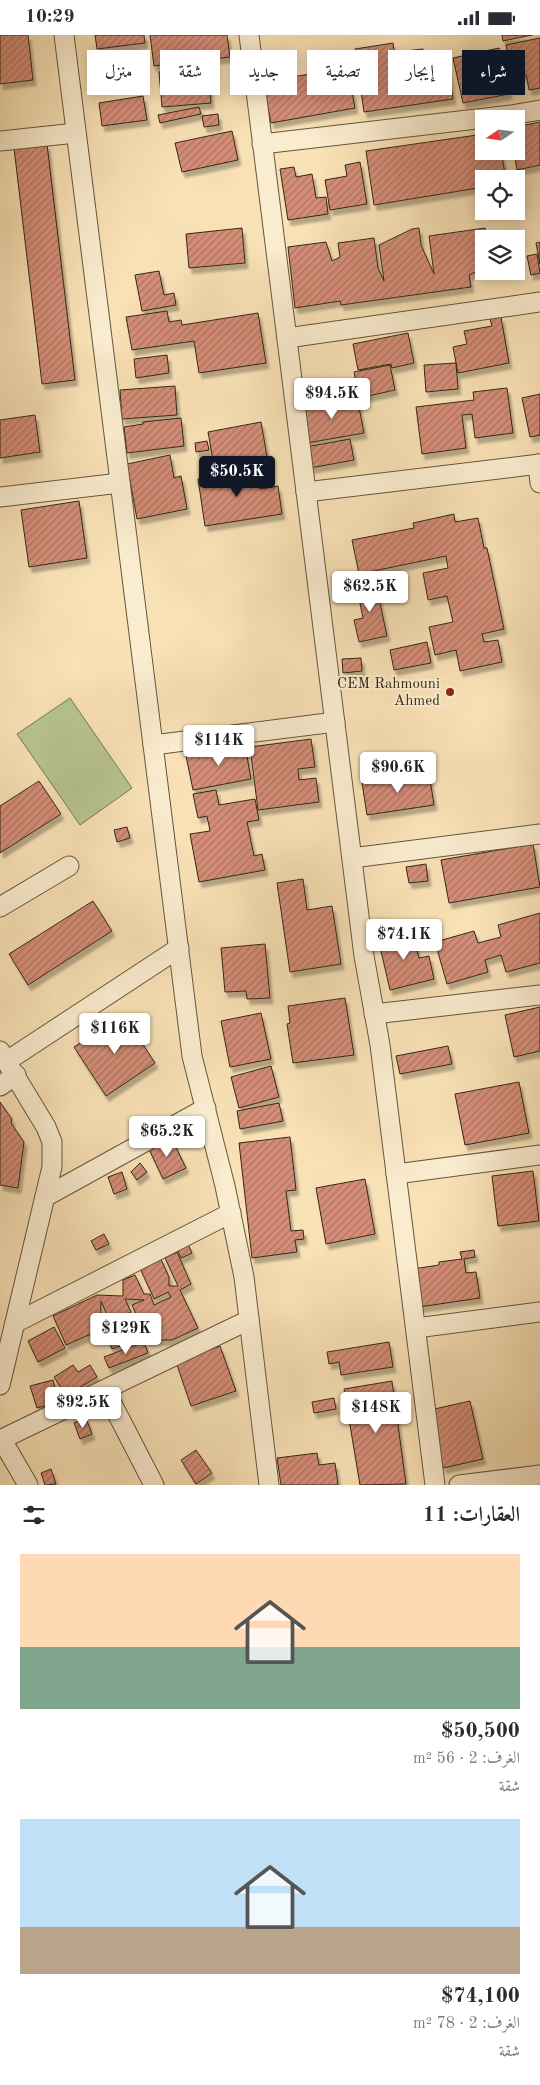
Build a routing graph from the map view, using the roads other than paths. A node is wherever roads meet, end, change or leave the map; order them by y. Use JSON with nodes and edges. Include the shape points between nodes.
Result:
{"nodes":[{"id":1,"x":64,"y":35,"type":"edge"},
{"id":2,"x":249,"y":35,"type":"edge"},
{"id":3,"x":540,"y":110,"type":"edge"},
{"id":4,"x":76,"y":133,"type":"junction"},
{"id":5,"x":0,"y":141,"type":"edge"},
{"id":6,"x":262,"y":144,"type":"junction"},
{"id":7,"x":540,"y":303,"type":"edge"},
{"id":8,"x":287,"y":339,"type":"junction"},
{"id":9,"x":539,"y":464,"type":"edge"},
{"id":10,"x":120,"y":483,"type":"junction"},
{"id":11,"x":540,"y":483,"type":"edge"},
{"id":12,"x":306,"y":492,"type":"junction"},
{"id":13,"x":0,"y":497,"type":"edge"},
{"id":14,"x":335,"y":722,"type":"junction"},
{"id":15,"x":153,"y":745,"type":"junction"},
{"id":16,"x":540,"y":835,"type":"edge"},
{"id":17,"x":352,"y":859,"type":"junction"},
{"id":18,"x":69,"y":867,"type":"dead end"},
{"id":19,"x":0,"y":907,"type":"edge"},
{"id":20,"x":179,"y":948,"type":"junction"},
{"id":21,"x":540,"y":995,"type":"edge"},
{"id":22,"x":374,"y":1014,"type":"junction"},
{"id":23,"x":8,"y":1062,"type":"edge"},
{"id":24,"x":0,"y":1086,"type":"edge"},
{"id":25,"x":206,"y":1109,"type":"junction"},
{"id":26,"x":540,"y":1155,"type":"edge"},
{"id":27,"x":396,"y":1173,"type":"junction"},
{"id":28,"x":45,"y":1197,"type":"junction"},
{"id":29,"x":231,"y":1213,"type":"junction"},
{"id":30,"x":540,"y":1311,"type":"edge"},
{"id":31,"x":249,"y":1320,"type":"junction"},
{"id":32,"x":15,"y":1323,"type":"junction"},
{"id":33,"x":416,"y":1328,"type":"junction"},
{"id":34,"x":0,"y":1385,"type":"edge"},
{"id":35,"x":105,"y":1389,"type":"junction"},
{"id":36,"x":1,"y":1440,"type":"edge"},
{"id":37,"x":540,"y":1475,"type":"edge"},
{"id":38,"x":28,"y":1485,"type":"edge"},
{"id":39,"x":154,"y":1485,"type":"edge"},
{"id":40,"x":269,"y":1485,"type":"edge"},
{"id":41,"x":435,"y":1485,"type":"edge"},
{"id":42,"x":459,"y":1485,"type":"edge"}],
"edges":[{"from":1,"to":4,"type":"street"},
{"from":2,"to":6,"type":"street"},
{"from":3,"to":6,"type":"street"},
{"from":4,"to":5,"type":"street"},
{"from":4,"to":10,"type":"street"},
{"from":6,"to":8,"type":"street"},
{"from":7,"to":8,"type":"street"},
{"from":8,"to":12,"type":"street"},
{"from":9,"to":11,"type":"street"},
{"from":9,"to":12,"type":"street"},
{"from":10,"to":13,"type":"street"},
{"from":10,"to":15,"type":"street"},
{"from":12,"to":14,"type":"street"},
{"from":14,"to":15,"type":"street"},
{"from":14,"to":17,"type":"street"},
{"from":15,"to":20,"type":"street"},
{"from":16,"to":17,"type":"street"},
{"from":17,"to":22,"type":"street"},
{"from":18,"to":19,"type":"street"},
{"from":20,"to":23,"type":"street"},
{"from":20,"to":25,"type":"street","via":[[192,1056]]},
{"from":21,"to":22,"type":"street"},
{"from":22,"to":27,"type":"street"},
{"from":23,"to":24,"type":"street"},
{"from":23,"to":28,"type":"street","via":[[52,1142],[52,1167]]},
{"from":25,"to":28,"type":"street"},
{"from":25,"to":29,"type":"street"},
{"from":26,"to":27,"type":"street"},
{"from":27,"to":33,"type":"street"},
{"from":28,"to":32,"type":"street"},
{"from":29,"to":31,"type":"street"},
{"from":29,"to":32,"type":"street"},
{"from":30,"to":33,"type":"street"},
{"from":31,"to":35,"type":"street"},
{"from":31,"to":40,"type":"street"},
{"from":32,"to":34,"type":"street"},
{"from":33,"to":41,"type":"street"},
{"from":35,"to":36,"type":"street"},
{"from":35,"to":39,"type":"street"},
{"from":36,"to":38,"type":"street"},
{"from":37,"to":42,"type":"street"}]}
